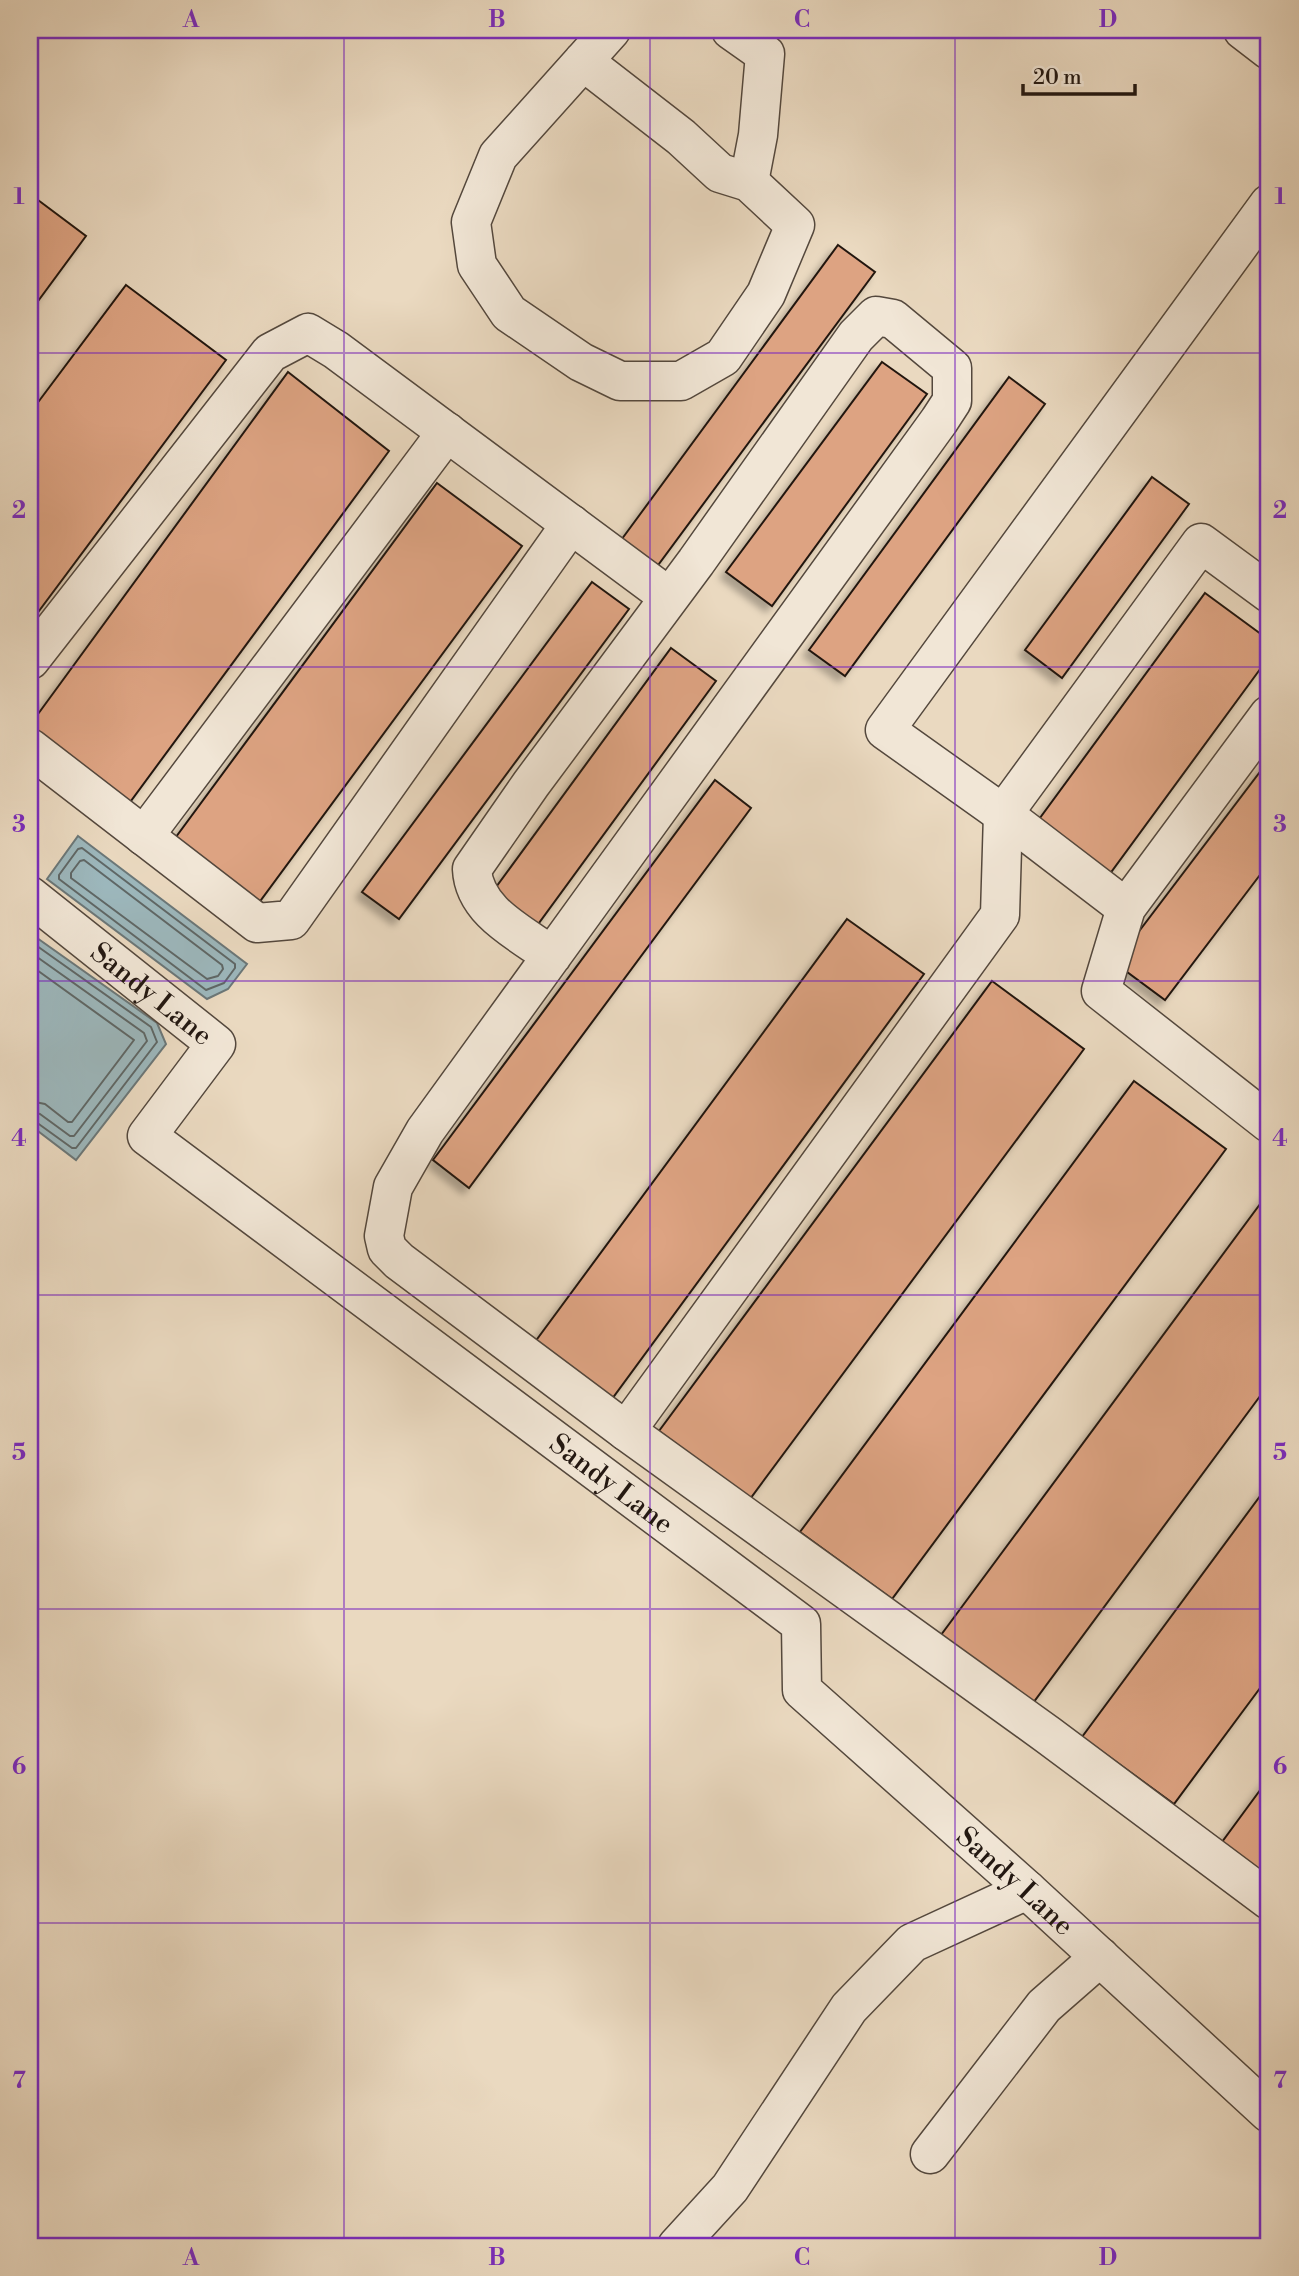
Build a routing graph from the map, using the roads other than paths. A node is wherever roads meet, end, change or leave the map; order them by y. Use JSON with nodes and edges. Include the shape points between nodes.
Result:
{"nodes":[{"id":1,"x":611,"y":30,"type":"edge"},
{"id":2,"x":731,"y":30,"type":"edge"},
{"id":3,"x":1242,"y":30,"type":"edge"},
{"id":4,"x":1269,"y":50,"type":"edge"},
{"id":5,"x":583,"y":61,"type":"junction"},
{"id":6,"x":749,"y":182,"type":"junction"},
{"id":7,"x":1269,"y":204,"type":"edge"},
{"id":8,"x":447,"y":432,"type":"junction"},
{"id":9,"x":571,"y":524,"type":"junction"},
{"id":10,"x":1269,"y":593,"type":"edge"},
{"id":11,"x":670,"y":597,"type":"junction"},
{"id":12,"x":30,"y":660,"type":"edge"},
{"id":13,"x":1269,"y":715,"type":"edge"},
{"id":14,"x":30,"y":748,"type":"edge"},
{"id":15,"x":1003,"y":814,"type":"junction"},
{"id":16,"x":144,"y":835,"type":"junction"},
{"id":17,"x":30,"y":896,"type":"edge"},
{"id":18,"x":1126,"y":908,"type":"junction"},
{"id":19,"x":552,"y":956,"type":"junction"},
{"id":20,"x":1269,"y":1123,"type":"edge"},
{"id":21,"x":626,"y":1431,"type":"junction"},
{"id":22,"x":1027,"y":1890,"type":"junction"},
{"id":23,"x":1269,"y":1900,"type":"edge"},
{"id":24,"x":1100,"y":1957,"type":"junction"},
{"id":25,"x":1269,"y":2112,"type":"edge"},
{"id":26,"x":930,"y":2154,"type":"dead end"},
{"id":27,"x":677,"y":2246,"type":"edge"}],
"edges":[{"from":1,"to":5,"type":"street"},
{"from":2,"to":6,"type":"street","via":[[765,54]]},
{"from":3,"to":4,"type":"street"},
{"from":5,"to":6,"type":"street","via":[[720,173]]},
{"from":5,"to":6,"type":"street","via":[[498,156],[471,222],[477,265],[509,313],[581,362],[620,381],[681,381],[692,375],[723,357],[766,294],[794,225]]},
{"from":7,"to":15,"type":"street","via":[[885,730]]},
{"from":8,"to":9,"type":"street"},
{"from":8,"to":12,"type":"street","via":[[336,349],[307,333],[270,354]]},
{"from":8,"to":16,"type":"street"},
{"from":9,"to":11,"type":"street"},
{"from":9,"to":16,"type":"street","via":[[291,920],[257,922]]},
{"from":10,"to":15,"type":"street","via":[[1201,543]]},
{"from":11,"to":19,"type":"street","via":[[472,869],[473,885],[489,911]]},
{"from":11,"to":19,"type":"street","via":[[856,336],[876,316],[893,319],[952,368],[952,401],[939,422]]},
{"from":13,"to":18,"type":"street"},
{"from":14,"to":16,"type":"street"},
{"from":15,"to":18,"type":"street"},
{"from":15,"to":21,"type":"street","via":[[1000,915]]},
{"from":17,"to":22,"type":"street","name":"Sandy Lane","via":[[216,1044],[147,1136],[802,1624],[802,1690]]},
{"from":18,"to":20,"type":"street","via":[[1101,991]]},
{"from":19,"to":21,"type":"street","via":[[425,1131],[393,1187],[384,1236],[387,1249],[398,1261]]},
{"from":21,"to":23,"type":"street"},
{"from":22,"to":24,"type":"street","name":"Sandy Lane"},
{"from":22,"to":27,"type":"street","via":[[912,1943],[849,2008],[730,2188]]},
{"from":24,"to":25,"type":"street","name":"Sandy Lane"},
{"from":24,"to":26,"type":"street","via":[[1044,2006]]}]}
